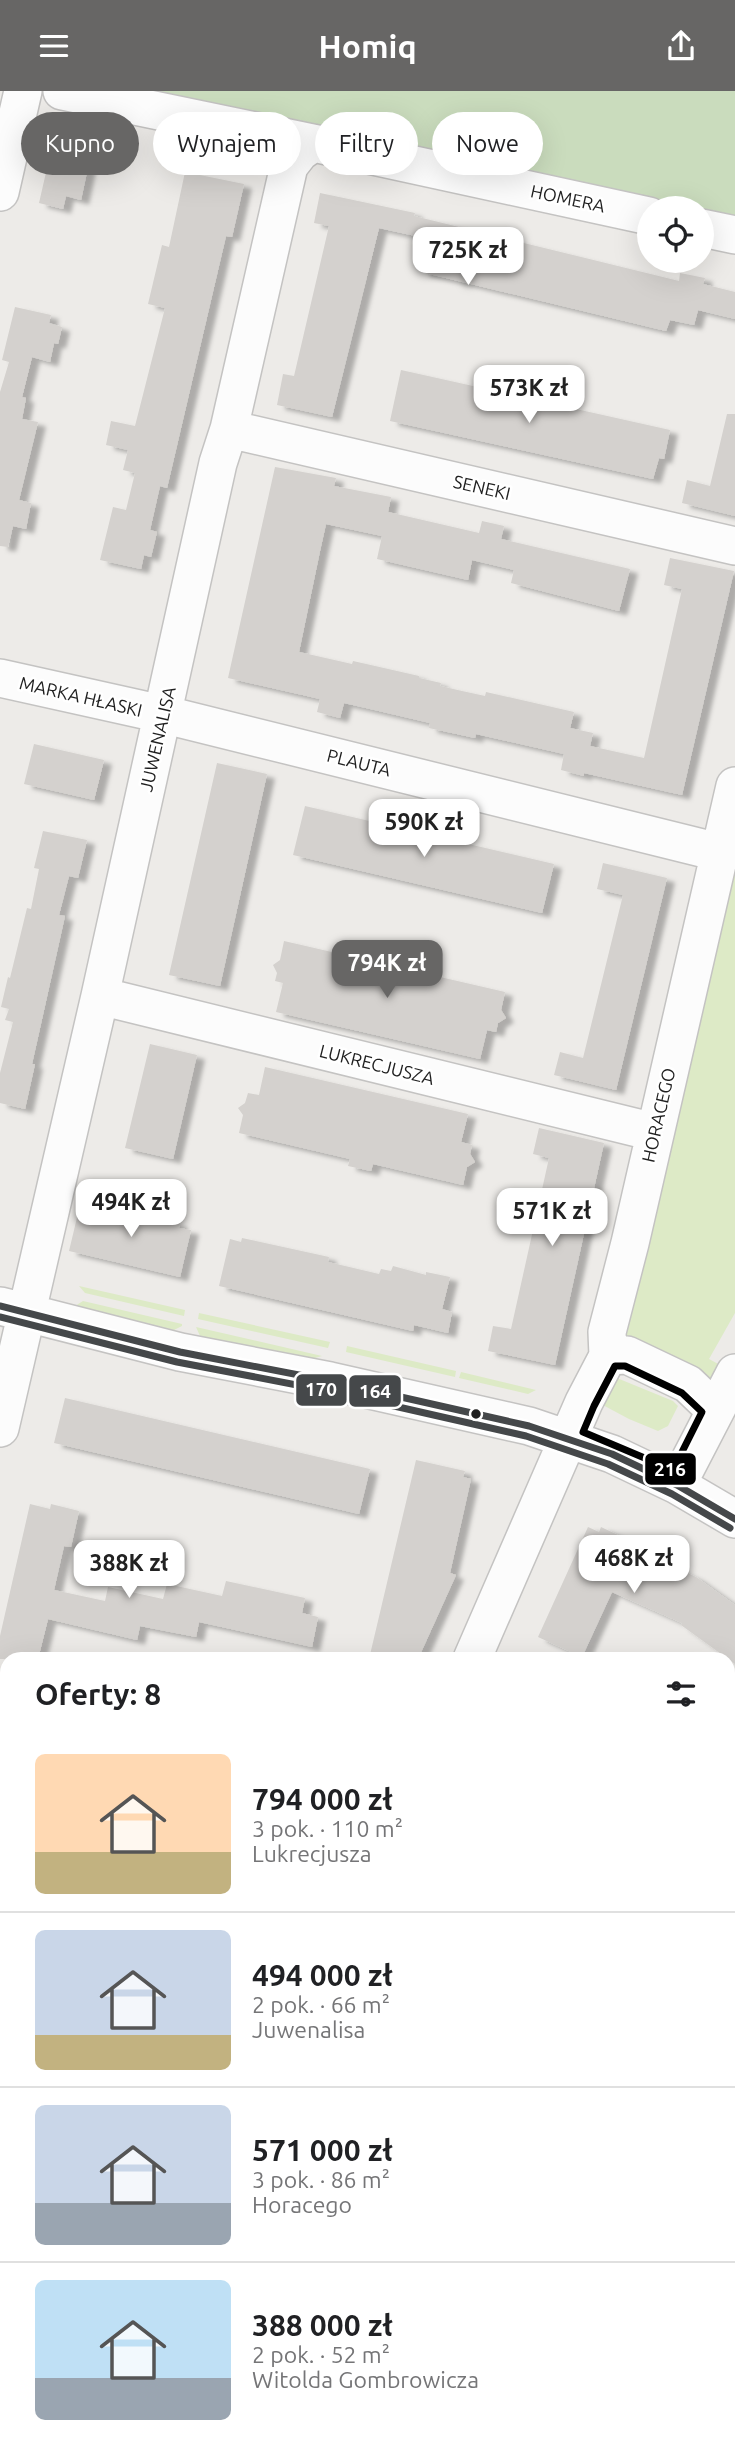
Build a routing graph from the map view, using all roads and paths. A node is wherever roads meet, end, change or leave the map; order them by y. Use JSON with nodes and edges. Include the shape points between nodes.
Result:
{"nodes":[{"id":1,"x":23,"y":91,"type":"edge"},
{"id":2,"x":62,"y":91,"type":"edge"},
{"id":3,"x":153,"y":115,"type":"edge"},
{"id":4,"x":301,"y":155,"type":"edge"},
{"id":5,"x":296,"y":175,"type":"edge"},
{"id":6,"x":0,"y":192,"type":"edge"},
{"id":7,"x":637,"y":214,"type":"edge"},
{"id":8,"x":714,"y":231,"type":"edge"},
{"id":9,"x":735,"y":235,"type":"edge"},
{"id":10,"x":229,"y":429,"type":"junction"},
{"id":11,"x":735,"y":546,"type":"edge"},
{"id":12,"x":0,"y":678,"type":"edge"},
{"id":13,"x":162,"y":714,"type":"junction"},
{"id":14,"x":735,"y":786,"type":"edge"},
{"id":15,"x":718,"y":852,"type":"junction"},
{"id":16,"x":100,"y":996,"type":"junction"},
{"id":17,"x":654,"y":1132,"type":"junction"},
{"id":18,"x":13,"y":1309,"type":"edge"},
{"id":19,"x":608,"y":1356,"type":"junction"},
{"id":20,"x":735,"y":1373,"type":"edge"},
{"id":21,"x":715,"y":1410,"type":"junction"},
{"id":22,"x":0,"y":1428,"type":"edge"},
{"id":23,"x":570,"y":1438,"type":"junction"},
{"id":24,"x":677,"y":1485,"type":"junction"},
{"id":25,"x":735,"y":1519,"type":"edge"},
{"id":26,"x":475,"y":1652,"type":"edge"}],
"edges":[{"from":1,"to":6,"type":"street"},
{"from":2,"to":3,"type":"street","name":"HOMERA"},
{"from":4,"to":7,"type":"street","name":"HOMERA"},
{"from":5,"to":10,"type":"street","name":"JUWENALISA"},
{"from":8,"to":9,"type":"street"},
{"from":10,"to":11,"type":"street","name":"SENEKI"},
{"from":10,"to":13,"type":"street","name":"JUWENALISA"},
{"from":12,"to":13,"type":"street","name":"MARKA HŁASKI"},
{"from":13,"to":15,"type":"street","name":"PLAUTA"},
{"from":13,"to":16,"type":"street","name":"JUWENALISA"},
{"from":14,"to":15,"type":"street","name":"HORACEGO"},
{"from":15,"to":17,"type":"street","name":"HORACEGO"},
{"from":16,"to":17,"type":"street","name":"LUKRECJUSZA"},
{"from":16,"to":18,"type":"street","name":"JUWENALISA"},
{"from":17,"to":19,"type":"street","name":"HORACEGO","via":[[607,1332]]},
{"from":18,"to":22,"type":"street","name":"JUWENALISA"},
{"from":18,"to":23,"type":"street","via":[[180,1352],[330,1381]]},
{"from":19,"to":21,"type":"street","via":[[628,1355],[688,1384]]},
{"from":19,"to":23,"type":"street","name":"HORACEGO"},
{"from":20,"to":21,"type":"street"},
{"from":21,"to":24,"type":"street"},
{"from":23,"to":24,"type":"street"},
{"from":23,"to":26,"type":"street","name":"HORACEGO"},
{"from":24,"to":25,"type":"street"}]}
